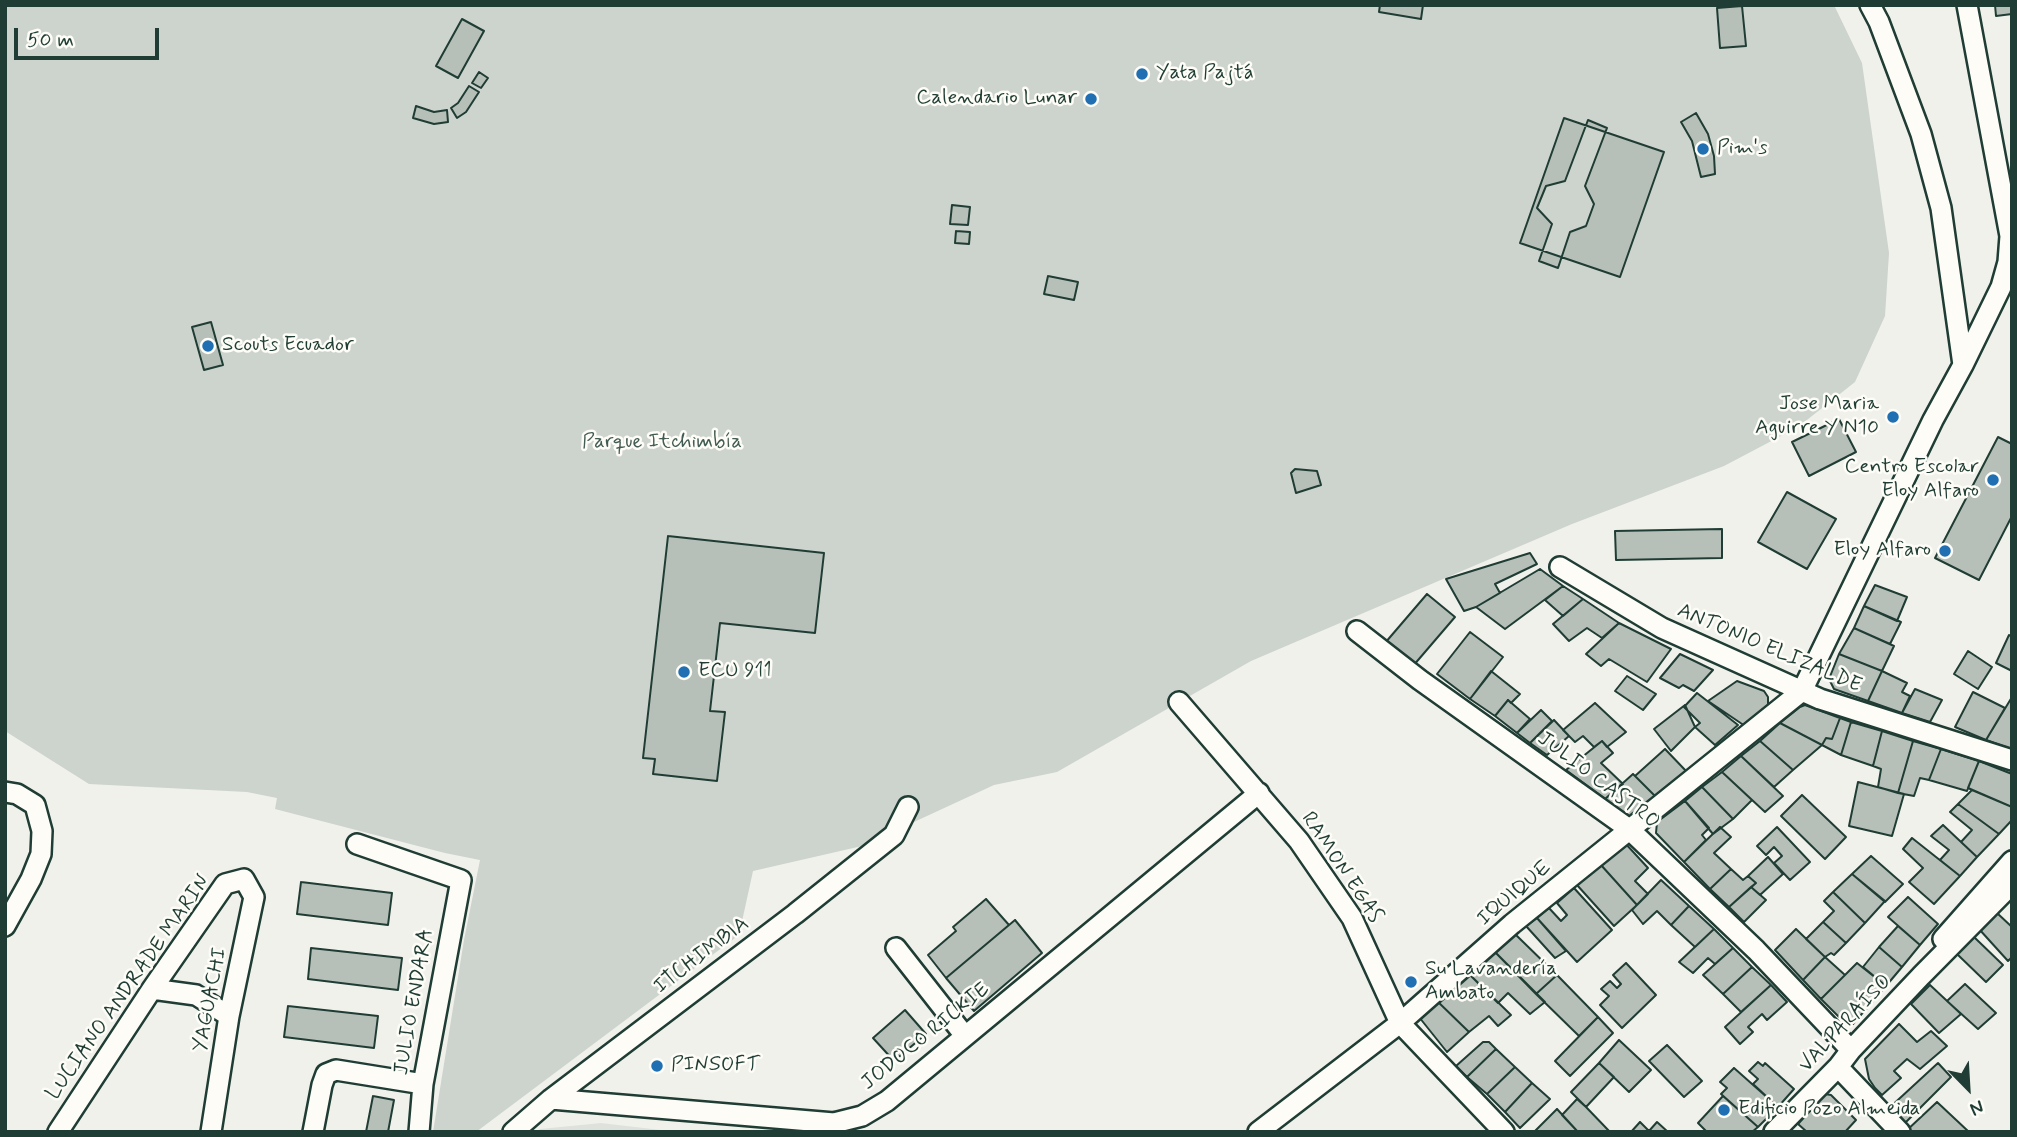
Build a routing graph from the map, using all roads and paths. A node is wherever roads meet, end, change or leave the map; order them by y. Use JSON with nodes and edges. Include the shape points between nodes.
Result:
{"nodes":[{"id":1,"x":1864,"y":5,"type":"edge"},
{"id":2,"x":1967,"y":5,"type":"edge"},
{"id":3,"x":1874,"y":14,"type":"edge"},
{"id":4,"x":1962,"y":365,"type":"junction"},
{"id":5,"x":1560,"y":567,"type":"dead end"},
{"id":6,"x":1357,"y":631,"type":"dead end"},
{"id":7,"x":1802,"y":691,"type":"junction"},
{"id":8,"x":1179,"y":702,"type":"dead end"},
{"id":9,"x":2012,"y":760,"type":"edge"},
{"id":10,"x":5,"y":792,"type":"edge"},
{"id":11,"x":1259,"y":793,"type":"junction"},
{"id":12,"x":908,"y":807,"type":"dead end"},
{"id":13,"x":1629,"y":829,"type":"junction"},
{"id":14,"x":357,"y":844,"type":"dead end"},
{"id":15,"x":2012,"y":861,"type":"edge"},
{"id":16,"x":244,"y":879,"type":"joint"},
{"id":17,"x":2012,"y":884,"type":"edge"},
{"id":18,"x":5,"y":926,"type":"edge"},
{"id":19,"x":896,"y":948,"type":"dead end"},
{"id":20,"x":1921,"y":976,"type":"junction"},
{"id":21,"x":152,"y":989,"type":"junction"},
{"id":22,"x":229,"y":1016,"type":"junction"},
{"id":23,"x":1400,"y":1023,"type":"junction"},
{"id":24,"x":965,"y":1036,"type":"junction"},
{"id":25,"x":1851,"y":1050,"type":"junction"},
{"id":26,"x":1839,"y":1067,"type":"junction"},
{"id":27,"x":423,"y":1084,"type":"junction"},
{"id":28,"x":551,"y":1099,"type":"junction"},
{"id":29,"x":58,"y":1132,"type":"edge"},
{"id":30,"x":211,"y":1132,"type":"edge"},
{"id":31,"x":313,"y":1132,"type":"edge"},
{"id":32,"x":419,"y":1132,"type":"edge"},
{"id":33,"x":513,"y":1132,"type":"edge"},
{"id":34,"x":1258,"y":1132,"type":"edge"},
{"id":35,"x":1504,"y":1132,"type":"edge"},
{"id":36,"x":1774,"y":1132,"type":"edge"},
{"id":37,"x":1900,"y":1132,"type":"edge"}],
"edges":[{"from":1,"to":3,"type":"street"},
{"from":2,"to":4,"type":"street","via":[[2010,236],[2001,287]]},
{"from":3,"to":4,"type":"street","via":[[1921,135],[1941,208]]},
{"from":4,"to":7,"type":"street"},
{"from":5,"to":7,"type":"street","name":"ANTONIO ELIZALDE","via":[[1662,628]]},
{"from":6,"to":13,"type":"street","name":"JULIO CASTRO"},
{"from":7,"to":9,"type":"street","name":"ANTONIO ELIZALDE"},
{"from":7,"to":13,"type":"street","name":"IQUIQUE"},
{"from":8,"to":11,"type":"street","name":"RAMON EGAS"},
{"from":10,"to":18,"type":"street","via":[[35,805],[42,831],[41,855]]},
{"from":11,"to":23,"type":"street","name":"RAMON EGAS","via":[[1352,918]]},
{"from":11,"to":24,"type":"street","name":"JODOCO RICKIE"},
{"from":12,"to":28,"type":"street","name":"ITCHIMBIA","via":[[894,835]]},
{"from":13,"to":23,"type":"street","name":"IQUIQUE"},
{"from":13,"to":25,"type":"street","name":"JULIO CASTRO","via":[[1756,950]]},
{"from":14,"to":27,"type":"street","name":"JULIO ENDARA","via":[[461,880]]},
{"from":15,"to":20,"type":"street","name":"VALPARAÍSO","via":[[1944,936]]},
{"from":16,"to":21,"type":"street","name":"LUCIANO ANDRADE MARIN","via":[[225,884]]},
{"from":16,"to":22,"type":"street","name":"YAGUACHI","via":[[254,897]]},
{"from":17,"to":20,"type":"street","name":"VALPARAÍSO"},
{"from":19,"to":24,"type":"street"},
{"from":20,"to":25,"type":"street","name":"VALPARAÍSO"},
{"from":21,"to":22,"type":"street","via":[[196,995]]},
{"from":21,"to":29,"type":"street","name":"LUCIANO ANDRADE MARIN"},
{"from":22,"to":30,"type":"street","name":"YAGUACHI"},
{"from":23,"to":34,"type":"street","name":"IQUIQUE"},
{"from":23,"to":35,"type":"street","name":"RAMON EGAS"},
{"from":24,"to":28,"type":"street","name":"JODOCO RICKIE","via":[[887,1101],[862,1116],[834,1124]]},
{"from":25,"to":26,"type":"street","name":"VALPARAÍSO"},
{"from":26,"to":36,"type":"street","name":"VALPARAÍSO"},
{"from":26,"to":37,"type":"street"},
{"from":27,"to":31,"type":"street","via":[[336,1070],[326,1074]]},
{"from":27,"to":32,"type":"street","name":"JULIO ENDARA"},
{"from":28,"to":33,"type":"street","name":"ITCHIMBIA"}]}
